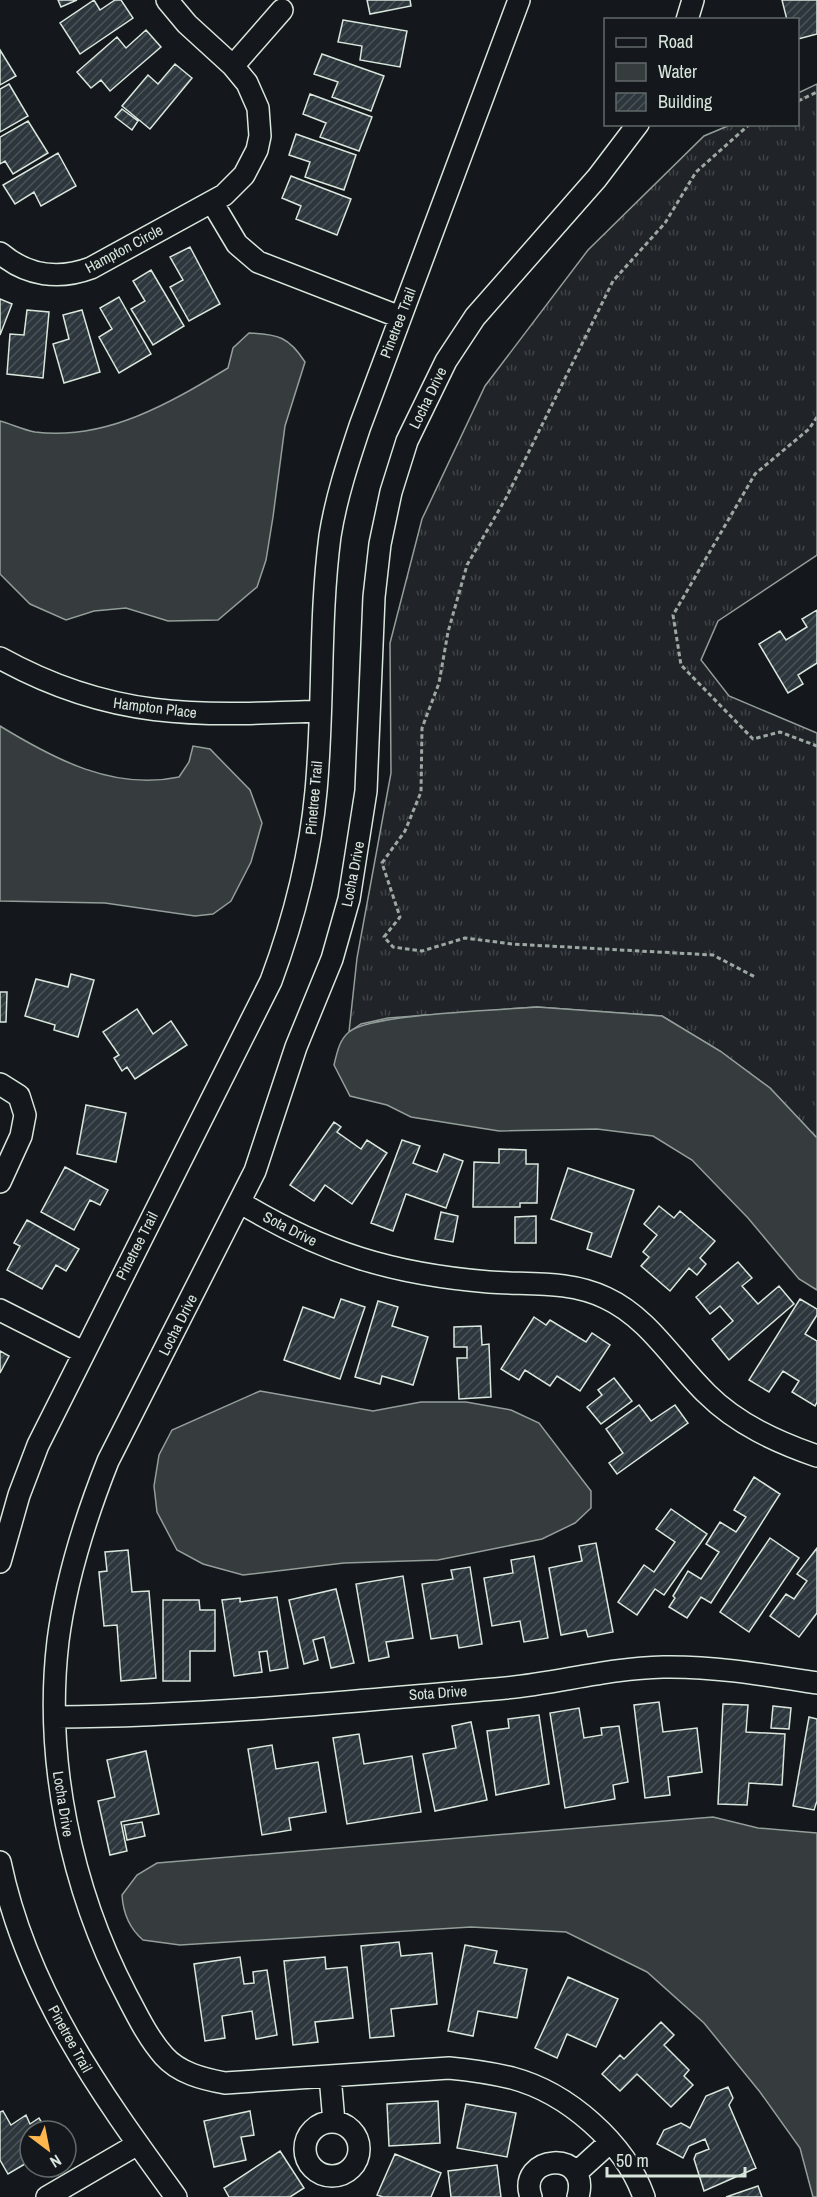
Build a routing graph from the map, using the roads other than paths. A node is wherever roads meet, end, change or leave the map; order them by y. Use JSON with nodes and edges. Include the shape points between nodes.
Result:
{"nodes":[{"id":1,"x":167,"y":0,"type":"edge"},
{"id":2,"x":519,"y":0,"type":"edge"},
{"id":3,"x":693,"y":0,"type":"edge"},
{"id":4,"x":282,"y":10,"type":"dead end"},
{"id":5,"x":688,"y":18,"type":"edge"},
{"id":6,"x":233,"y":66,"type":"junction"},
{"id":7,"x":636,"y":126,"type":"edge"},
{"id":8,"x":212,"y":202,"type":"junction"},
{"id":9,"x":0,"y":253,"type":"edge"},
{"id":10,"x":400,"y":317,"type":"junction"},
{"id":11,"x":0,"y":658,"type":"edge"},
{"id":12,"x":320,"y":711,"type":"junction"},
{"id":13,"x":0,"y":1084,"type":"edge"},
{"id":14,"x":0,"y":1182,"type":"edge"},
{"id":15,"x":241,"y":1203,"type":"junction"},
{"id":16,"x":0,"y":1310,"type":"edge"},
{"id":17,"x":83,"y":1352,"type":"junction"},
{"id":18,"x":817,"y":1456,"type":"edge"},
{"id":19,"x":0,"y":1562,"type":"edge"},
{"id":20,"x":817,"y":1683,"type":"edge"},
{"id":21,"x":56,"y":1717,"type":"junction"},
{"id":22,"x":0,"y":1862,"type":"edge"},
{"id":23,"x":330,"y":2076,"type":"junction"},
{"id":24,"x":334,"y":2122,"type":"dead end"},
{"id":25,"x":609,"y":2142,"type":"junction"},
{"id":26,"x":138,"y":2145,"type":"junction"},
{"id":27,"x":576,"y":2173,"type":"junction"},
{"id":28,"x":47,"y":2197,"type":"edge"},
{"id":29,"x":176,"y":2197,"type":"edge"},
{"id":30,"x":531,"y":2197,"type":"edge"},
{"id":31,"x":578,"y":2197,"type":"edge"},
{"id":32,"x":644,"y":2197,"type":"edge"}],
"edges":[{"from":1,"to":6,"type":"street","name":"Hampton Circle"},
{"from":2,"to":10,"type":"street","name":"Pinetree Trail"},
{"from":3,"to":5,"type":"street"},
{"from":4,"to":6,"type":"street"},
{"from":6,"to":8,"type":"street","name":"Hampton Circle","via":[[254,95],[260,136],[244,175]]},
{"from":7,"to":15,"type":"street","name":"Locha Drive","via":[[597,178],[475,317],[446,362],[407,441],[380,544],[366,791],[349,899],[332,959]]},
{"from":8,"to":9,"type":"street","name":"Hampton Circle","via":[[78,273],[36,273]]},
{"from":8,"to":10,"type":"street","via":[[237,244],[258,262]]},
{"from":10,"to":12,"type":"street","name":"Pinetree Trail","via":[[346,468],[331,534],[324,589]]},
{"from":11,"to":12,"type":"street","name":"Hampton Place","via":[[72,692],[118,705],[213,715]]},
{"from":12,"to":17,"type":"street","name":"Pinetree Trail","via":[[310,841],[300,893],[271,981]]},
{"from":13,"to":14,"type":"street","via":[[19,1096],[25,1115],[21,1136]]},
{"from":15,"to":18,"type":"street","name":"Sota Drive","via":[[306,1239],[366,1262],[491,1282],[554,1285],[604,1297],[634,1313],[723,1408],[768,1437]]},
{"from":15,"to":21,"type":"street","name":"Locha Drive","via":[[108,1461],[92,1503],[61,1622]]},
{"from":16,"to":17,"type":"street"},
{"from":17,"to":19,"type":"street","name":"Pinetree Trail","via":[[18,1495]]},
{"from":20,"to":21,"type":"street","name":"Sota Drive","via":[[707,1668],[665,1667],[571,1676],[498,1689],[139,1717]]},
{"from":21,"to":23,"type":"street","name":"Locha Drive","via":[[62,1802],[83,1889],[120,1983],[164,2057],[203,2079],[225,2083]]},
{"from":22,"to":26,"type":"street","name":"Pinetree Trail","via":[[17,1924],[59,2023]]},
{"from":23,"to":24,"type":"street"},
{"from":23,"to":25,"type":"street","name":"Locha Drive","via":[[449,2068],[514,2079],[576,2110]]},
{"from":25,"to":27,"type":"street"},
{"from":25,"to":32,"type":"street","name":"Locha Drive","via":[[629,2167]]},
{"from":26,"to":28,"type":"street"},
{"from":26,"to":29,"type":"street","name":"Pinetree Trail"},
{"from":27,"to":30,"type":"street","via":[[562,2163],[544,2164],[532,2176]]},
{"from":27,"to":31,"type":"street"}]}
